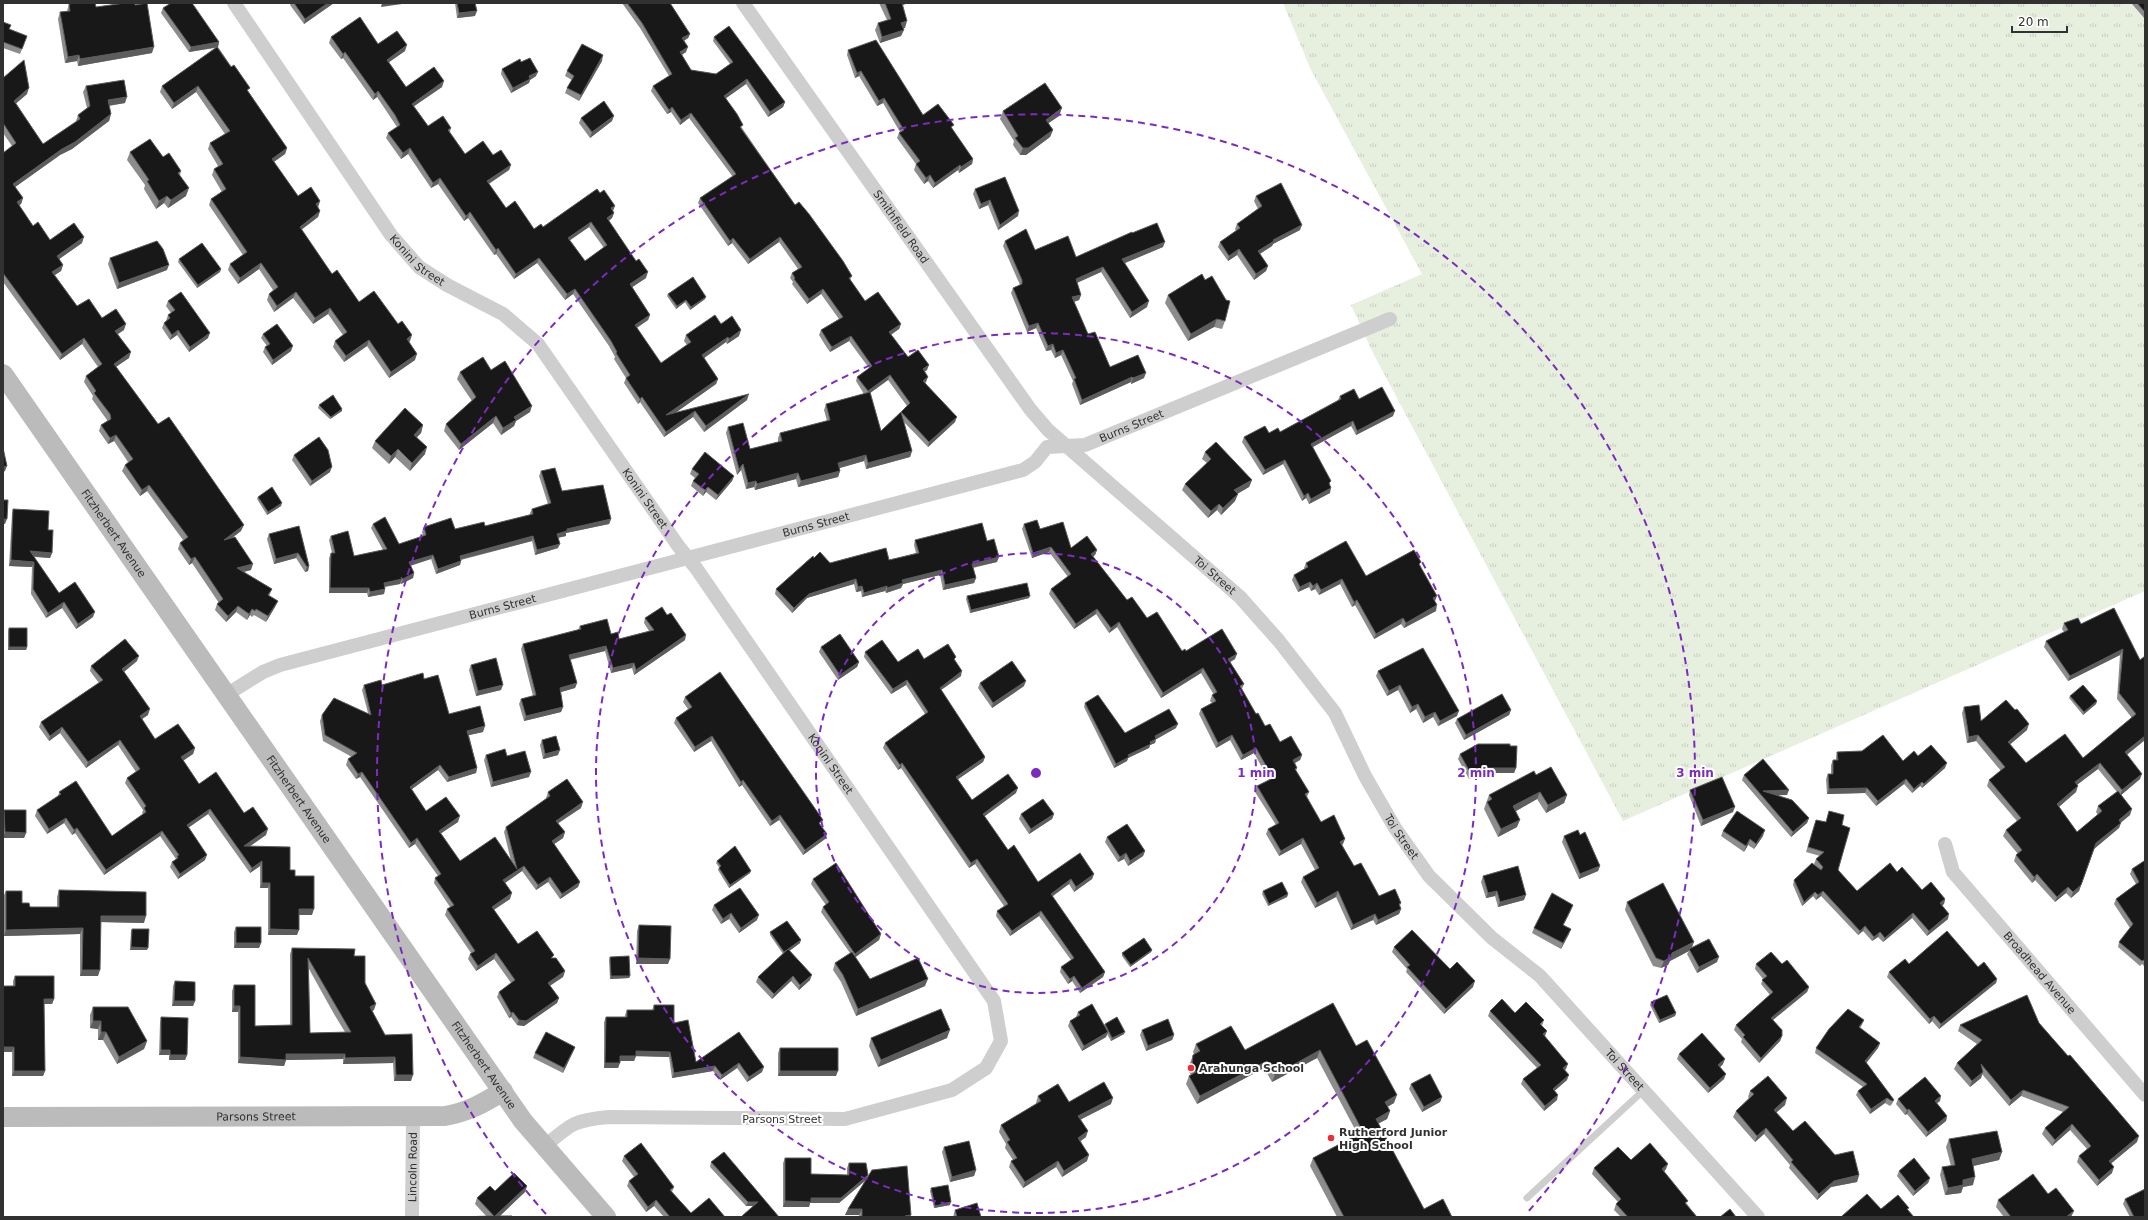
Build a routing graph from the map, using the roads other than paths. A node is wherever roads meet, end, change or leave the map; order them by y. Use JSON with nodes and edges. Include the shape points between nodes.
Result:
{"nodes":[{"id":1,"x":234,"y":3,"type":"edge"},
{"id":2,"x":743,"y":3,"type":"edge"},
{"id":3,"x":1390,"y":319,"type":"dead end"},
{"id":4,"x":3,"y":374,"type":"edge"},
{"id":5,"x":1064,"y":445,"type":"junction"},
{"id":6,"x":688,"y":557,"type":"junction"},
{"id":7,"x":226,"y":695,"type":"junction"},
{"id":8,"x":1946,"y":844,"type":"dead end"},
{"id":9,"x":1001,"y":1041,"type":"joint"},
{"id":10,"x":1644,"y":1090,"type":"junction"},
{"id":11,"x":503,"y":1091,"type":"junction"},
{"id":12,"x":2145,"y":1096,"type":"edge"},
{"id":13,"x":3,"y":1117,"type":"edge"},
{"id":14,"x":413,"y":1118,"type":"junction"},
{"id":15,"x":545,"y":1146,"type":"junction"},
{"id":16,"x":1527,"y":1198,"type":"dead end"},
{"id":17,"x":412,"y":1217,"type":"edge"},
{"id":18,"x":606,"y":1217,"type":"edge"},
{"id":19,"x":1758,"y":1217,"type":"edge"}],
"edges":[{"from":1,"to":6,"type":"street","name":"Konini Street","via":[[391,235],[419,267],[502,314],[538,344]]},
{"from":2,"to":5,"type":"street","name":"Smithfield Road","via":[[1030,409]]},
{"from":3,"to":5,"type":"street","name":"Burns Street","via":[[1085,445]]},
{"from":4,"to":7,"type":"main road","name":"Fitzherbert Avenue"},
{"from":5,"to":6,"type":"street","name":"Burns Street","via":[[1047,447],[1035,462],[1023,470]]},
{"from":5,"to":10,"type":"street","name":"Toi Street","via":[[1240,596],[1279,641],[1335,714],[1395,828],[1429,876],[1492,938],[1540,976]]},
{"from":6,"to":7,"type":"street","name":"Burns Street","via":[[280,665],[263,672]]},
{"from":6,"to":9,"type":"street","name":"Konini Street","via":[[994,1001]]},
{"from":7,"to":11,"type":"main road","name":"Fitzherbert Avenue"},
{"from":8,"to":12,"type":"street","name":"Broadhead Avenue","via":[[1954,872]]},
{"from":9,"to":15,"type":"street","name":"Parsons Street","via":[[986,1068],[952,1090],[845,1119],[609,1117],[587,1119],[572,1124]]},
{"from":10,"to":16,"type":"lane"},
{"from":10,"to":19,"type":"street","name":"Toi Street"},
{"from":11,"to":14,"type":"main road","name":"Parsons Street","via":[[464,1113]]},
{"from":11,"to":15,"type":"main road","name":"Fitzherbert Avenue","via":[[523,1121]]},
{"from":13,"to":14,"type":"main road","name":"Parsons Street"},
{"from":14,"to":17,"type":"street","name":"Lincoln Road"},
{"from":15,"to":18,"type":"main road","name":"Fitzherbert Avenue"}]}
